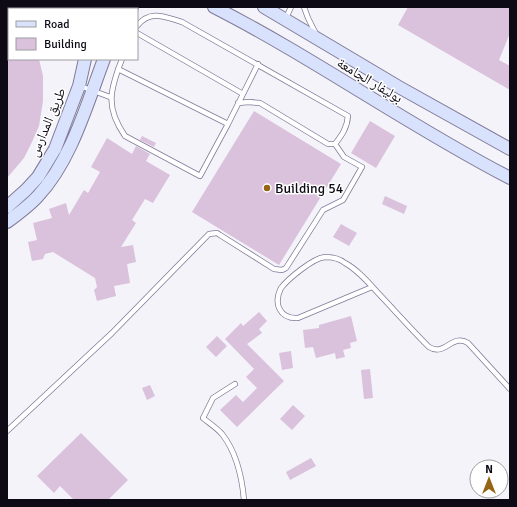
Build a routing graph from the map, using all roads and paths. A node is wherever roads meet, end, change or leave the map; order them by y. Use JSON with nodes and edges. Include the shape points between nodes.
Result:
{"nodes":[{"id":1,"x":206,"y":7,"type":"edge"},
{"id":2,"x":291,"y":7,"type":"edge"},
{"id":3,"x":304,"y":7,"type":"edge"},
{"id":4,"x":266,"y":8,"type":"edge"},
{"id":5,"x":217,"y":9,"type":"edge"},
{"id":6,"x":285,"y":20,"type":"junction"},
{"id":7,"x":138,"y":25,"type":"edge"},
{"id":8,"x":138,"y":33,"type":"edge"},
{"id":9,"x":333,"y":48,"type":"junction"},
{"id":10,"x":85,"y":60,"type":"edge"},
{"id":11,"x":104,"y":60,"type":"edge"},
{"id":12,"x":122,"y":60,"type":"edge"},
{"id":13,"x":258,"y":64,"type":"junction"},
{"id":14,"x":118,"y":70,"type":"junction"},
{"id":15,"x":79,"y":86,"type":"junction"},
{"id":16,"x":93,"y":90,"type":"junction"},
{"id":17,"x":243,"y":94,"type":"junction"},
{"id":18,"x":110,"y":97,"type":"junction"},
{"id":19,"x":238,"y":103,"type":"junction"},
{"id":20,"x":228,"y":124,"type":"junction"},
{"id":21,"x":335,"y":144,"type":"junction"},
{"id":22,"x":510,"y":149,"type":"edge"},
{"id":23,"x":468,"y":156,"type":"junction"},
{"id":24,"x":510,"y":178,"type":"edge"},
{"id":25,"x":510,"y":182,"type":"edge"},
{"id":26,"x":7,"y":207,"type":"edge"},
{"id":27,"x":7,"y":222,"type":"edge"},
{"id":28,"x":372,"y":287,"type":"junction"},
{"id":29,"x":235,"y":384,"type":"dead end"},
{"id":30,"x":510,"y":389,"type":"edge"},
{"id":31,"x":7,"y":431,"type":"edge"},
{"id":32,"x":244,"y":500,"type":"edge"}],
"edges":[{"from":1,"to":5,"type":"street","name":"بوليفار الجامعة"},
{"from":2,"to":6,"type":"lane"},
{"from":3,"to":9,"type":"lane","via":[[316,34]]},
{"from":4,"to":6,"type":"street","name":"بوليفار الجامعة"},
{"from":5,"to":23,"type":"street","name":"بوليفار الجامعة"},
{"from":6,"to":9,"type":"street","name":"بوليفار الجامعة"},
{"from":7,"to":13,"type":"lane","via":[[148,16],[156,15],[182,22]]},
{"from":8,"to":17,"type":"lane"},
{"from":9,"to":22,"type":"street","name":"بوليفار الجامعة"},
{"from":10,"to":15,"type":"street","name":"طريق المدارس"},
{"from":11,"to":16,"type":"street"},
{"from":12,"to":14,"type":"lane"},
{"from":13,"to":17,"type":"lane"},
{"from":13,"to":21,"type":"lane","via":[[348,116],[348,124]]},
{"from":14,"to":18,"type":"lane"},
{"from":14,"to":20,"type":"lane"},
{"from":15,"to":16,"type":"lane"},
{"from":15,"to":26,"type":"street","name":"طريق المدارس","via":[[47,162],[38,177]]},
{"from":16,"to":18,"type":"lane"},
{"from":16,"to":27,"type":"street","via":[[61,165],[38,196]]},
{"from":17,"to":19,"type":"lane"},
{"from":18,"to":20,"type":"lane","via":[[125,136],[200,176]]},
{"from":19,"to":20,"type":"lane"},
{"from":19,"to":21,"type":"lane","via":[[260,103],[328,144]]},
{"from":21,"to":31,"type":"lane","via":[[344,157],[362,167],[343,200],[323,210],[286,268],[274,270],[220,235],[209,234],[112,333]]},
{"from":23,"to":24,"type":"street","name":"بوليفار الجامعة"},
{"from":23,"to":25,"type":"lane"},
{"from":28,"to":28,"type":"lane","via":[[354,268],[344,262],[334,258],[319,258],[284,284],[278,293],[278,304],[286,317],[298,318]]},
{"from":28,"to":30,"type":"lane","via":[[429,347],[440,350],[457,340],[465,341]]},
{"from":29,"to":32,"type":"lane","via":[[213,398],[203,418],[222,434],[233,451],[242,480]]}]}
